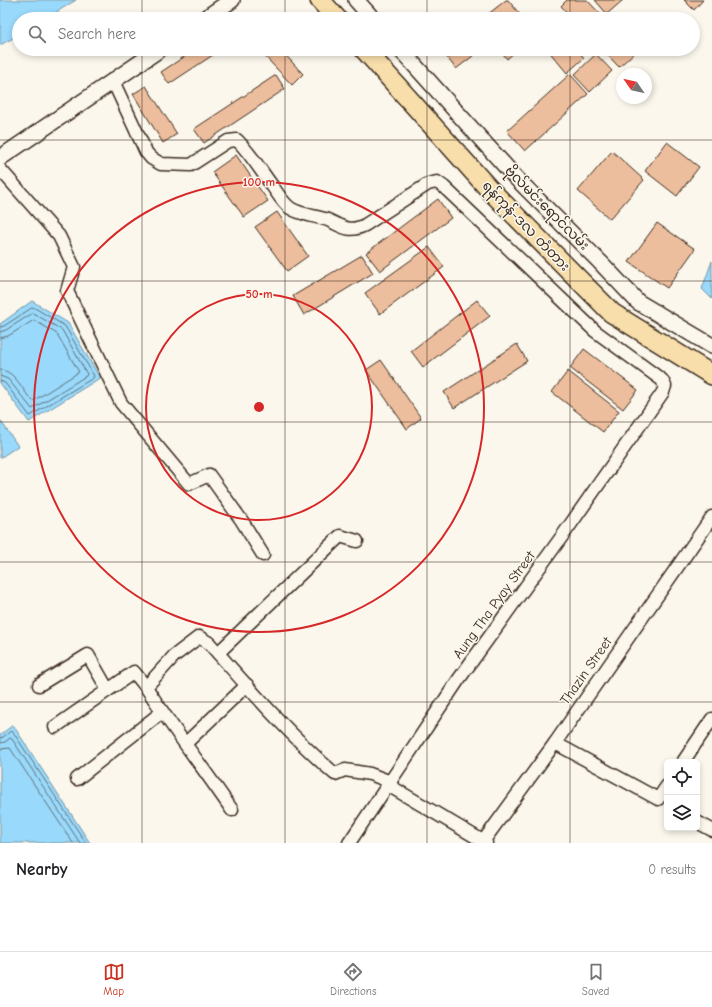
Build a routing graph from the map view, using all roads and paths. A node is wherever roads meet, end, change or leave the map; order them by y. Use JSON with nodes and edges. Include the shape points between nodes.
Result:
{"nodes":[{"id":1,"x":232,"y":0,"type":"edge"},
{"id":2,"x":320,"y":0,"type":"edge"},
{"id":3,"x":356,"y":0,"type":"edge"},
{"id":4,"x":214,"y":12,"type":"edge"},
{"id":5,"x":331,"y":12,"type":"edge"},
{"id":6,"x":367,"y":12,"type":"edge"},
{"id":7,"x":150,"y":56,"type":"edge"},
{"id":8,"x":370,"y":56,"type":"edge"},
{"id":9,"x":406,"y":56,"type":"edge"},
{"id":10,"x":113,"y":81,"type":"junction"},
{"id":11,"x":0,"y":158,"type":"edge"},
{"id":12,"x":0,"y":169,"type":"edge"},
{"id":13,"x":712,"y":346,"type":"edge"},
{"id":14,"x":712,"y":375,"type":"edge"},
{"id":15,"x":712,"y":517,"type":"edge"},
{"id":16,"x":357,"y":541,"type":"dead end"},
{"id":17,"x":263,"y":555,"type":"dead end"},
{"id":18,"x":218,"y":653,"type":"junction"},
{"id":19,"x":39,"y":685,"type":"dead end"},
{"id":20,"x":247,"y":685,"type":"junction"},
{"id":21,"x":146,"y":687,"type":"junction"},
{"id":22,"x":108,"y":690,"type":"junction"},
{"id":23,"x":162,"y":712,"type":"junction"},
{"id":24,"x":712,"y":719,"type":"edge"},
{"id":25,"x":55,"y":727,"type":"dead end"},
{"id":26,"x":186,"y":743,"type":"junction"},
{"id":27,"x":554,"y":743,"type":"junction"},
{"id":28,"x":685,"y":759,"type":"edge"},
{"id":29,"x":77,"y":779,"type":"dead end"},
{"id":30,"x":390,"y":784,"type":"junction"},
{"id":31,"x":662,"y":802,"type":"edge"},
{"id":32,"x":232,"y":810,"type":"dead end"},
{"id":33,"x":700,"y":824,"type":"edge"},
{"id":34,"x":712,"y":830,"type":"edge"},
{"id":35,"x":484,"y":842,"type":"edge"},
{"id":36,"x":349,"y":843,"type":"edge"}],
"edges":[{"from":1,"to":4,"type":"street"},
{"from":2,"to":5,"type":"main road"},
{"from":3,"to":6,"type":"street"},
{"from":7,"to":10,"type":"street"},
{"from":8,"to":14,"type":"main road","name":"ရန်ကုန်-ဒလ တံတား","via":[[489,189],[612,313]]},
{"from":9,"to":13,"type":"street","name":"ဗိုလ်မင်းရောင်လမ်း","via":[[516,178],[638,302]]},
{"from":10,"to":11,"type":"street"},
{"from":10,"to":30,"type":"street","name":"Aung Tha Pyay Street","via":[[146,152],[161,164],[191,165],[228,141],[237,140],[289,207],[349,229],[365,225],[428,184],[437,182],[595,332],[662,380],[665,386],[568,528],[459,679]]},
{"from":12,"to":17,"type":"street","via":[[59,236],[74,267],[67,291],[121,403],[189,484],[209,475]]},
{"from":15,"to":27,"type":"street","name":"Thazin Street"},
{"from":16,"to":18,"type":"street","via":[[340,536]]},
{"from":18,"to":20,"type":"street"},
{"from":18,"to":21,"type":"street","via":[[199,637],[174,656]]},
{"from":19,"to":22,"type":"street","via":[[88,655]]},
{"from":20,"to":26,"type":"street"},
{"from":20,"to":30,"type":"street","name":"Thazin Street","via":[[311,754],[335,774],[345,770],[370,774]]},
{"from":21,"to":22,"type":"street","via":[[134,672]]},
{"from":21,"to":23,"type":"street"},
{"from":22,"to":25,"type":"street"},
{"from":23,"to":26,"type":"street"},
{"from":23,"to":29,"type":"street"},
{"from":24,"to":28,"type":"street"},
{"from":26,"to":32,"type":"street"},
{"from":27,"to":31,"type":"street"},
{"from":27,"to":35,"type":"street","name":"Thazin Street"},
{"from":30,"to":35,"type":"street","name":"Thazin Street"},
{"from":30,"to":36,"type":"street","name":"Aung Tha Pyay Street"},
{"from":33,"to":34,"type":"street"}]}
